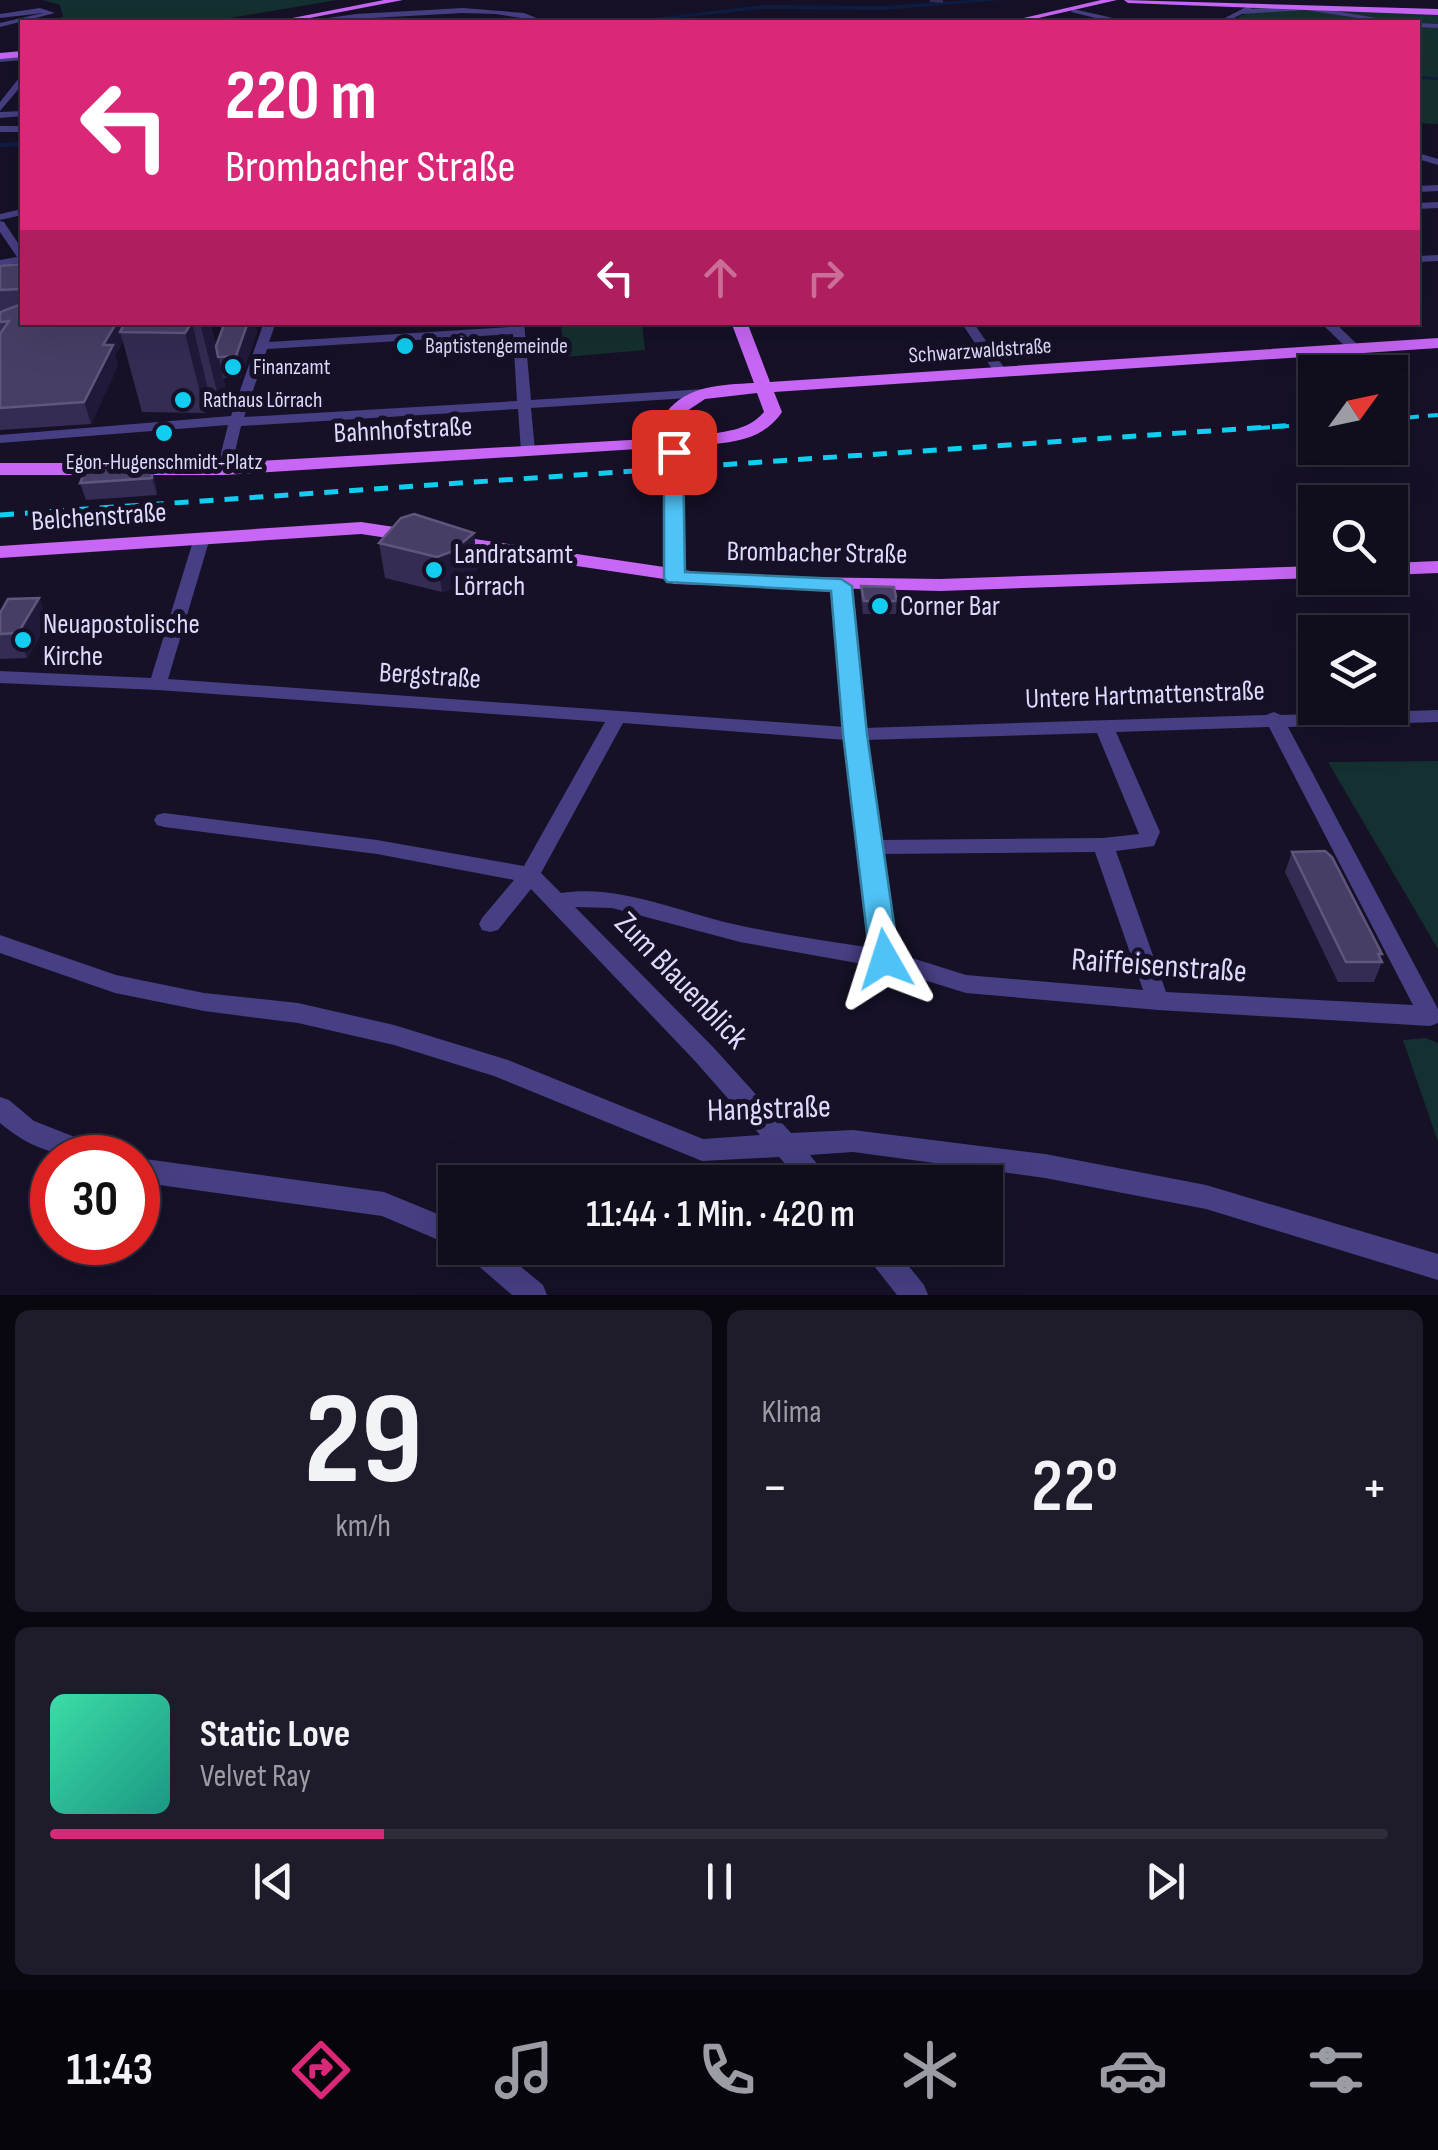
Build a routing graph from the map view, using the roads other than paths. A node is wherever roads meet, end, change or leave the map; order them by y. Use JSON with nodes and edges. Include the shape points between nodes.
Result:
{"nodes":[{"id":1,"x":399,"y":0,"type":"edge"},
{"id":2,"x":1114,"y":0,"type":"edge"},
{"id":3,"x":1128,"y":0,"type":"edge"},
{"id":4,"x":1214,"y":1,"type":"edge"},
{"id":5,"x":1082,"y":4,"type":"edge"},
{"id":6,"x":1244,"y":5,"type":"edge"},
{"id":7,"x":1438,"y":12,"type":"edge"},
{"id":8,"x":0,"y":16,"type":"edge"},
{"id":9,"x":287,"y":20,"type":"edge"},
{"id":10,"x":324,"y":20,"type":"edge"},
{"id":11,"x":529,"y":20,"type":"edge"},
{"id":12,"x":1023,"y":20,"type":"edge"},
{"id":13,"x":1116,"y":20,"type":"edge"},
{"id":14,"x":1224,"y":20,"type":"edge"},
{"id":15,"x":1383,"y":20,"type":"edge"},
{"id":16,"x":0,"y":24,"type":"edge"},
{"id":17,"x":0,"y":90,"type":"edge"},
{"id":18,"x":18,"y":90,"type":"edge"},
{"id":19,"x":0,"y":112,"type":"edge"},
{"id":20,"x":0,"y":221,"type":"edge"},
{"id":21,"x":20,"y":254,"type":"edge"},
{"id":22,"x":269,"y":325,"type":"edge"},
{"id":23,"x":740,"y":325,"type":"edge"},
{"id":24,"x":969,"y":325,"type":"edge"},
{"id":25,"x":1329,"y":325,"type":"edge"},
{"id":26,"x":518,"y":326,"type":"edge"},
{"id":27,"x":1438,"y":343,"type":"edge"},
{"id":28,"x":262,"y":346,"type":"junction"},
{"id":29,"x":1356,"y":349,"type":"junction"},
{"id":30,"x":1001,"y":372,"type":"junction"},
{"id":31,"x":765,"y":388,"type":"junction"},
{"id":32,"x":706,"y":393,"type":"junction"},
{"id":33,"x":524,"y":403,"type":"junction"},
{"id":34,"x":236,"y":421,"type":"junction"},
{"id":35,"x":0,"y":438,"type":"edge"},
{"id":36,"x":528,"y":451,"type":"junction"},
{"id":37,"x":0,"y":470,"type":"edge"},
{"id":38,"x":224,"y":470,"type":"junction"},
{"id":39,"x":202,"y":538,"type":"junction"},
{"id":40,"x":0,"y":552,"type":"edge"},
{"id":41,"x":1438,"y":567,"type":"edge"},
{"id":42,"x":1408,"y":568,"type":"edge"},
{"id":43,"x":1298,"y":573,"type":"edge"},
{"id":44,"x":674,"y":578,"type":"junction"},
{"id":45,"x":841,"y":586,"type":"junction"},
{"id":46,"x":0,"y":678,"type":"edge"},
{"id":47,"x":158,"y":684,"type":"junction"},
{"id":48,"x":1438,"y":716,"type":"edge"},
{"id":49,"x":617,"y":717,"type":"junction"},
{"id":50,"x":1274,"y":718,"type":"junction"},
{"id":51,"x":1104,"y":726,"type":"junction"},
{"id":52,"x":855,"y":734,"type":"junction"},
{"id":53,"x":164,"y":820,"type":"dead end"},
{"id":54,"x":1103,"y":845,"type":"junction"},
{"id":55,"x":872,"y":847,"type":"junction"},
{"id":56,"x":530,"y":875,"type":"junction"},
{"id":57,"x":558,"y":902,"type":"junction"},
{"id":58,"x":490,"y":924,"type":"dead end"},
{"id":59,"x":0,"y":944,"type":"edge"},
{"id":60,"x":885,"y":959,"type":"junction"},
{"id":61,"x":1158,"y":1001,"type":"junction"},
{"id":62,"x":0,"y":1108,"type":"edge"},
{"id":63,"x":41,"y":1135,"type":"edge"},
{"id":64,"x":782,"y":1142,"type":"junction"},
{"id":65,"x":803,"y":1165,"type":"edge"},
{"id":66,"x":160,"y":1173,"type":"edge"},
{"id":67,"x":438,"y":1227,"type":"edge"},
{"id":68,"x":498,"y":1265,"type":"edge"},
{"id":69,"x":890,"y":1265,"type":"edge"},
{"id":70,"x":1438,"y":1268,"type":"edge"},
{"id":71,"x":533,"y":1295,"type":"edge"},
{"id":72,"x":914,"y":1295,"type":"edge"}],
"edges":[{"from":1,"to":9,"type":"main road"},
{"from":2,"to":5,"type":"main road"},
{"from":3,"to":4,"type":"main road"},
{"from":4,"to":6,"type":"main road"},
{"from":5,"to":12,"type":"main road"},
{"from":5,"to":13,"type":"street"},
{"from":6,"to":7,"type":"main road"},
{"from":6,"to":14,"type":"street"},
{"from":6,"to":15,"type":"street"},
{"from":8,"to":16,"type":"street","via":[[51,13]]},
{"from":10,"to":11,"type":"street","via":[[424,10]]},
{"from":17,"to":18,"type":"street"},
{"from":18,"to":19,"type":"street"},
{"from":20,"to":21,"type":"street"},
{"from":22,"to":28,"type":"street"},
{"from":23,"to":31,"type":"main road"},
{"from":24,"to":30,"type":"street"},
{"from":25,"to":29,"type":"street"},
{"from":26,"to":28,"type":"street"},
{"from":26,"to":33,"type":"street"},
{"from":27,"to":29,"type":"main road","name":"Schwarzwaldstraße"},
{"from":28,"to":34,"type":"street"},
{"from":29,"to":30,"type":"main road","name":"Schwarzwaldstraße"},
{"from":30,"to":31,"type":"main road","name":"Schwarzwaldstraße"},
{"from":31,"to":32,"type":"main road","name":"Schwarzwaldstraße"},
{"from":31,"to":36,"type":"main road","name":"Bahnhofstraße","bridge":true,"via":[[773,407],[764,425],[739,434]]},
{"from":32,"to":33,"type":"street"},
{"from":32,"to":44,"type":"main road","via":[[675,413]]},
{"from":33,"to":34,"type":"street"},
{"from":33,"to":36,"type":"street"},
{"from":34,"to":35,"type":"street"},
{"from":34,"to":38,"type":"street"},
{"from":36,"to":38,"type":"main road","name":"Bahnhofstraße"},
{"from":37,"to":38,"type":"main road","name":"Bahnhofstraße"},
{"from":39,"to":40,"type":"main road","name":"Belchenstraße"},
{"from":39,"to":44,"type":"main road","name":"Brombacher Straße","via":[[361,528]]},
{"from":39,"to":47,"type":"street"},
{"from":41,"to":42,"type":"main road"},
{"from":43,"to":45,"type":"main road","name":"Brombacher Straße"},
{"from":44,"to":45,"type":"main road","name":"Brombacher Straße"},
{"from":45,"to":52,"type":"street"},
{"from":46,"to":47,"type":"street","name":"Bergstraße"},
{"from":47,"to":49,"type":"street","name":"Bergstraße"},
{"from":48,"to":50,"type":"street","name":"Untere Hartmattenstraße"},
{"from":49,"to":52,"type":"street","name":"Bergstraße"},
{"from":49,"to":56,"type":"street"},
{"from":50,"to":51,"type":"street","name":"Untere Hartmattenstraße"},
{"from":50,"to":61,"type":"street","name":"Raiffeisenstraße","via":[[1430,1016]]},
{"from":51,"to":52,"type":"street","name":"Untere Hartmattenstraße"},
{"from":51,"to":54,"type":"street","via":[[1150,832],[1146,841]]},
{"from":52,"to":55,"type":"street"},
{"from":53,"to":56,"type":"street"},
{"from":54,"to":55,"type":"street"},
{"from":54,"to":61,"type":"street"},
{"from":55,"to":60,"type":"street"},
{"from":56,"to":57,"type":"street","name":"Zum Blauenblick"},
{"from":56,"to":58,"type":"street"},
{"from":57,"to":60,"type":"street","name":"Raiffeisenstraße","via":[[612,900],[740,934]]},
{"from":57,"to":64,"type":"street","name":"Zum Blauenblick"},
{"from":59,"to":64,"type":"street","name":"Hangstraße","via":[[115,984],[394,1035],[498,1067],[702,1150]]},
{"from":60,"to":61,"type":"street","name":"Raiffeisenstraße","via":[[966,984]]},
{"from":62,"to":63,"type":"street"},
{"from":64,"to":65,"type":"street","name":"Zum Blauenblick"},
{"from":64,"to":70,"type":"street","name":"Hangstraße","via":[[853,1141],[1045,1166],[1206,1197]]},
{"from":66,"to":67,"type":"street","via":[[384,1204]]},
{"from":68,"to":71,"type":"street"},
{"from":69,"to":72,"type":"street"}]}
